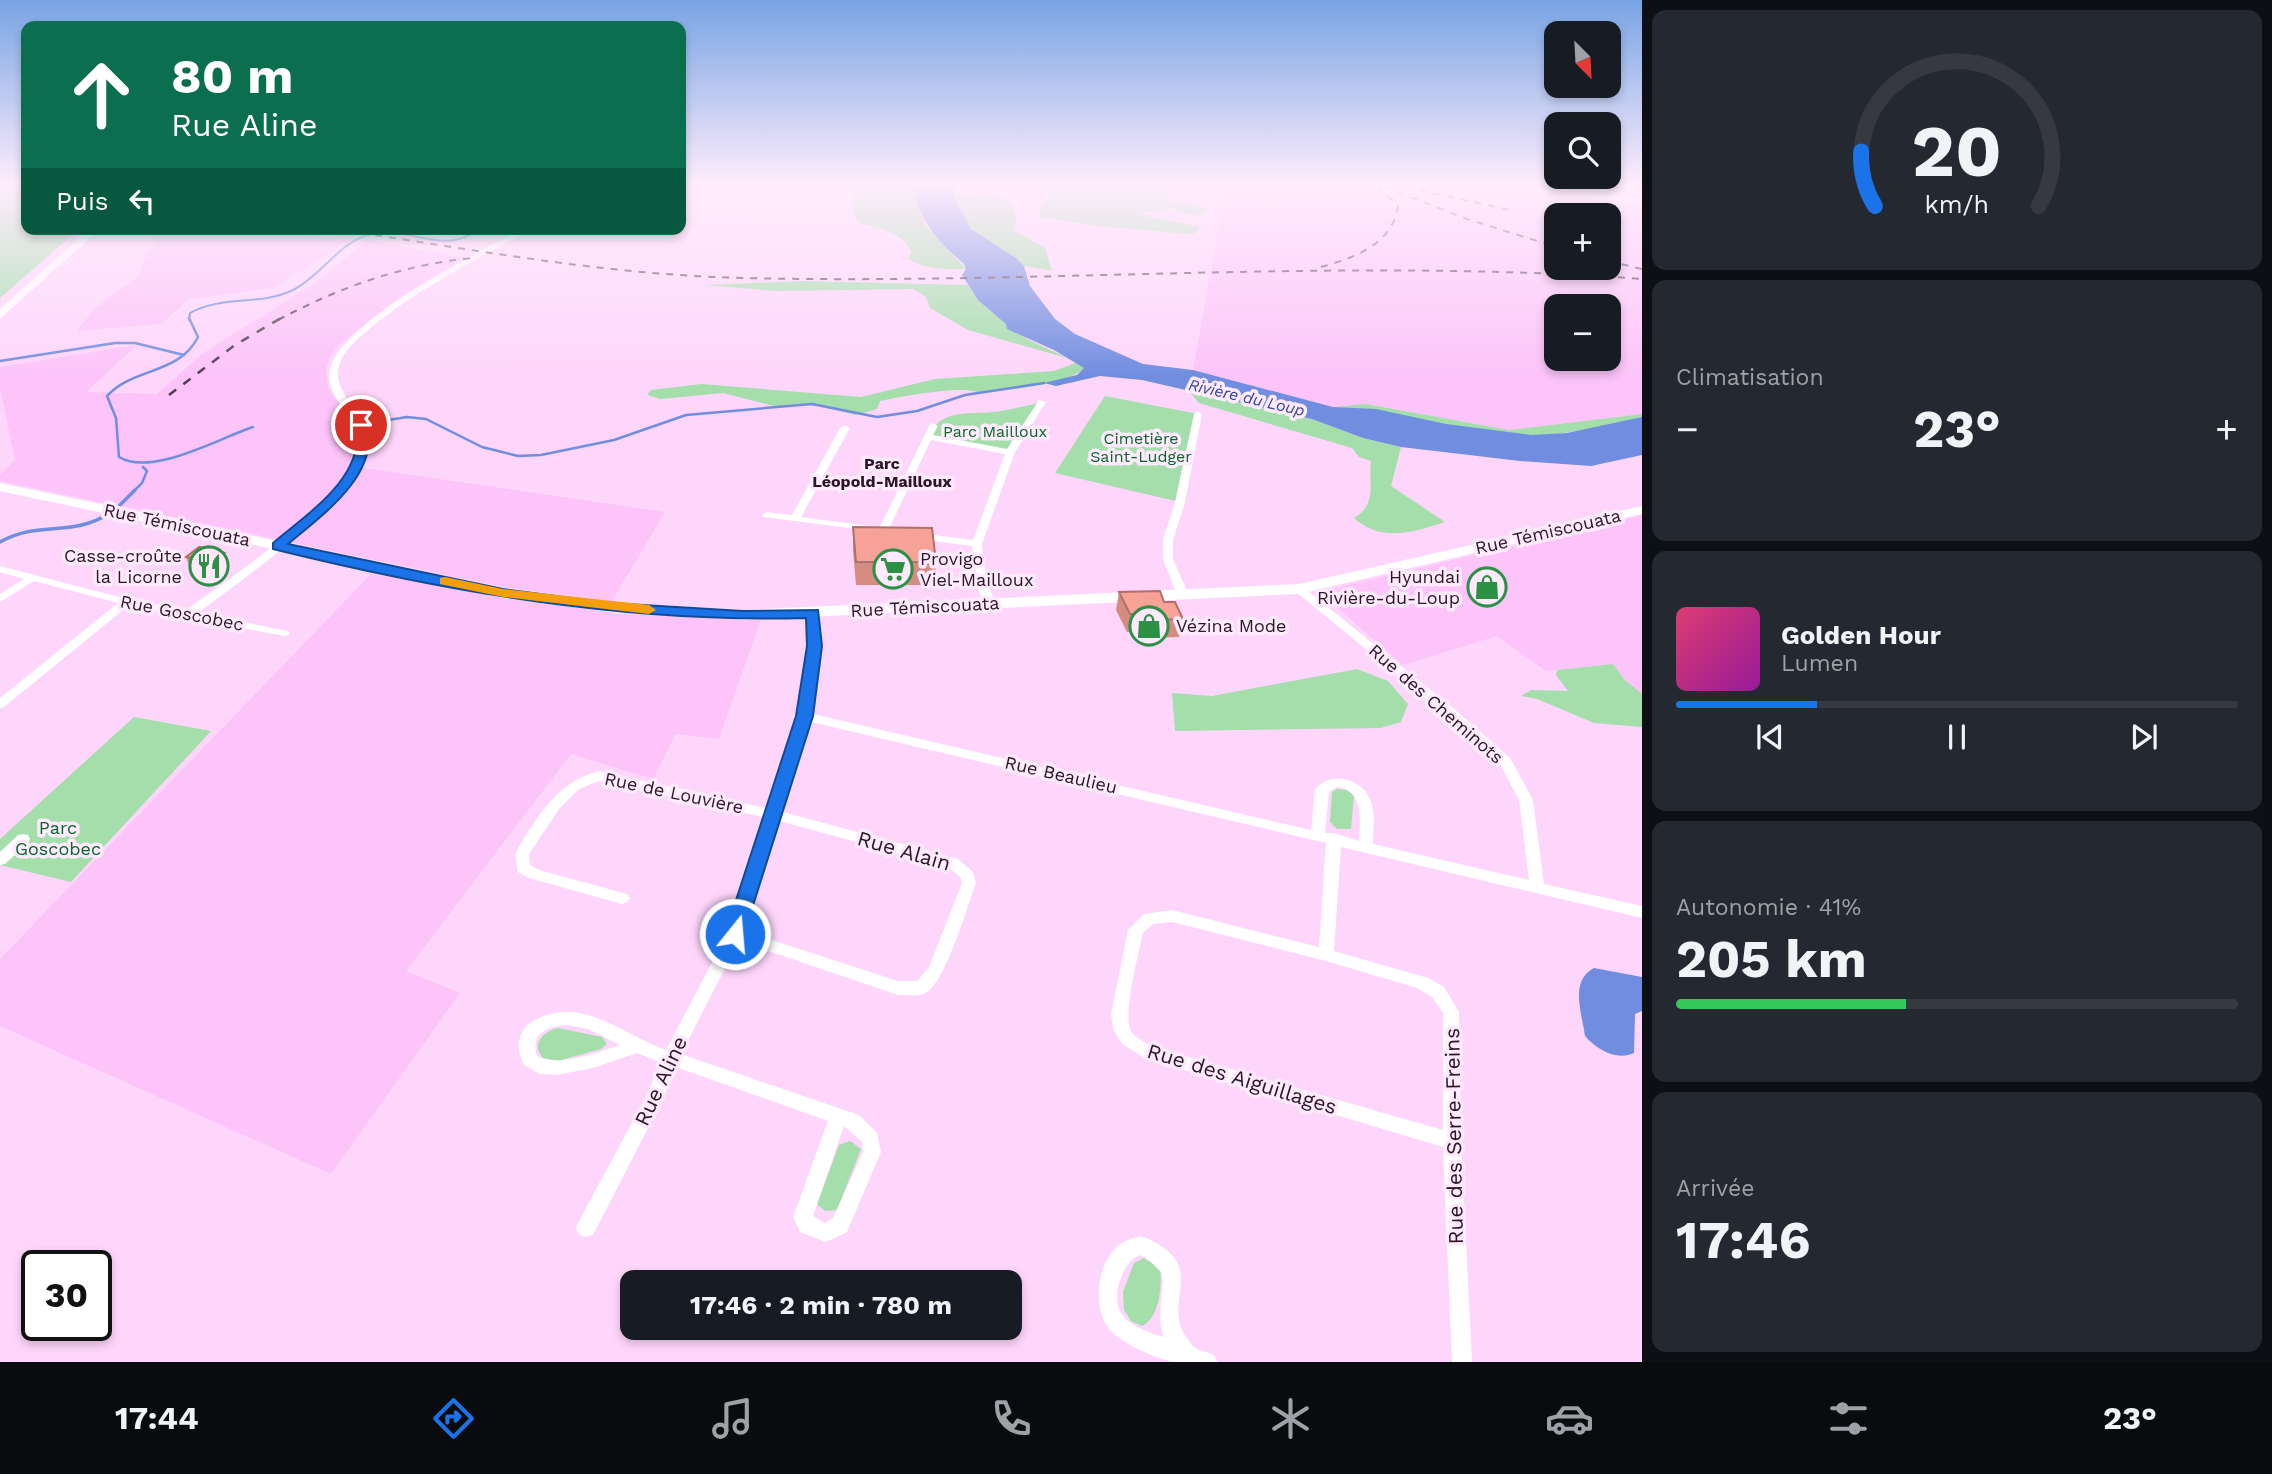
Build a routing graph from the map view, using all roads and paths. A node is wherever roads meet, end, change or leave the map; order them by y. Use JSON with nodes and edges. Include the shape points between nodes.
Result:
{"nodes":[{"id":1,"x":74,"y":249,"type":"edge"},
{"id":2,"x":492,"y":249,"type":"edge"},
{"id":3,"x":35,"y":284,"type":"junction"},
{"id":4,"x":0,"y":309,"type":"edge"},
{"id":5,"x":0,"y":315,"type":"edge"},
{"id":6,"x":1042,"y":402,"type":"dead end"},
{"id":7,"x":1198,"y":414,"type":"dead end"},
{"id":8,"x":933,"y":426,"type":"dead end"},
{"id":9,"x":845,"y":428,"type":"dead end"},
{"id":10,"x":928,"y":437,"type":"junction"},
{"id":11,"x":1010,"y":452,"type":"junction"},
{"id":12,"x":0,"y":487,"type":"edge"},
{"id":13,"x":1642,"y":510,"type":"edge"},
{"id":14,"x":767,"y":515,"type":"dead end"},
{"id":15,"x":794,"y":519,"type":"junction"},
{"id":16,"x":883,"y":531,"type":"junction"},
{"id":17,"x":896,"y":533,"type":"edge"},
{"id":18,"x":909,"y":535,"type":"edge"},
{"id":19,"x":977,"y":544,"type":"junction"},
{"id":20,"x":278,"y":546,"type":"junction"},
{"id":21,"x":0,"y":569,"type":"edge"},
{"id":22,"x":32,"y":578,"type":"junction"},
{"id":23,"x":1299,"y":589,"type":"junction"},
{"id":24,"x":1183,"y":595,"type":"junction"},
{"id":25,"x":0,"y":599,"type":"edge"},
{"id":26,"x":126,"y":602,"type":"junction"},
{"id":27,"x":990,"y":604,"type":"junction"},
{"id":28,"x":813,"y":613,"type":"junction"},
{"id":29,"x":189,"y":614,"type":"junction"},
{"id":30,"x":284,"y":633,"type":"dead end"},
{"id":31,"x":0,"y":704,"type":"edge"},
{"id":32,"x":804,"y":716,"type":"junction"},
{"id":33,"x":771,"y":814,"type":"junction"},
{"id":34,"x":1326,"y":836,"type":"junction"},
{"id":35,"x":23,"y":839,"type":"dead end"},
{"id":36,"x":1366,"y":846,"type":"junction"},
{"id":37,"x":0,"y":860,"type":"edge"},
{"id":38,"x":1537,"y":886,"type":"junction"},
{"id":39,"x":622,"y":898,"type":"dead end"},
{"id":40,"x":1642,"y":912,"type":"edge"},
{"id":41,"x":735,"y":934,"type":"junction"},
{"id":42,"x":1326,"y":955,"type":"junction"},
{"id":43,"x":637,"y":1046,"type":"junction"},
{"id":44,"x":671,"y":1057,"type":"junction"},
{"id":45,"x":838,"y":1116,"type":"junction"},
{"id":46,"x":1452,"y":1141,"type":"junction"},
{"id":47,"x":586,"y":1228,"type":"dead end"},
{"id":48,"x":1186,"y":1354,"type":"junction"},
{"id":49,"x":1207,"y":1362,"type":"edge"},
{"id":50,"x":1462,"y":1362,"type":"edge"}],
"edges":[{"from":1,"to":3,"type":"highway"},
{"from":2,"to":20,"type":"street","via":[[401,301],[344,348],[333,378],[361,425],[363,456],[325,505]]},
{"from":3,"to":4,"type":"highway"},
{"from":3,"to":5,"type":"highway"},
{"from":6,"to":11,"type":"street"},
{"from":7,"to":24,"type":"street","via":[[1168,540],[1168,559]]},
{"from":8,"to":10,"type":"street"},
{"from":9,"to":15,"type":"street"},
{"from":10,"to":11,"type":"street"},
{"from":10,"to":16,"type":"street"},
{"from":11,"to":19,"type":"street"},
{"from":12,"to":20,"type":"main road","name":"Rue Témiscouata"},
{"from":13,"to":23,"type":"main road","name":"Rue Témiscouata"},
{"from":14,"to":15,"type":"street"},
{"from":15,"to":16,"type":"street"},
{"from":16,"to":17,"type":"street"},
{"from":18,"to":19,"type":"street"},
{"from":19,"to":27,"type":"street","via":[[981,579]]},
{"from":20,"to":28,"type":"main road","name":"Rue Témiscouata","via":[[503,593],[610,607],[743,615]]},
{"from":20,"to":29,"type":"street"},
{"from":21,"to":22,"type":"street","name":"Rue Goscobec"},
{"from":22,"to":25,"type":"street"},
{"from":22,"to":26,"type":"street","name":"Rue Goscobec"},
{"from":23,"to":24,"type":"main road","name":"Rue Témiscouata"},
{"from":23,"to":38,"type":"street","name":"Rue des Cheminots","via":[[1505,761],[1526,800]]},
{"from":24,"to":27,"type":"main road","name":"Rue Témiscouata"},
{"from":26,"to":29,"type":"street","name":"Rue Goscobec"},
{"from":26,"to":31,"type":"street"},
{"from":27,"to":28,"type":"main road","name":"Rue Témiscouata"},
{"from":28,"to":32,"type":"street","via":[[815,646]]},
{"from":29,"to":30,"type":"street","name":"Rue Goscobec"},
{"from":32,"to":33,"type":"street"},
{"from":32,"to":34,"type":"street","name":"Rue Beaulieu"},
{"from":33,"to":39,"type":"street","name":"Rue de Louvière","via":[[599,776],[577,783],[528,844],[520,862],[534,874]]},
{"from":33,"to":41,"type":"street"},
{"from":33,"to":41,"type":"street","name":"Rue Alain","via":[[953,863],[962,868],[969,883],[936,970],[921,988],[898,988]]},
{"from":34,"to":36,"type":"street","name":"Rue Beaulieu"},
{"from":34,"to":36,"type":"street","via":[[1322,790],[1341,783],[1358,789],[1365,800]]},
{"from":34,"to":42,"type":"street"},
{"from":35,"to":37,"type":"street"},
{"from":36,"to":38,"type":"street","name":"Rue Beaulieu"},
{"from":38,"to":40,"type":"street","name":"Rue Beaulieu"},
{"from":41,"to":44,"type":"street","name":"Rue Aline"},
{"from":42,"to":46,"type":"street","name":"Rue des Serre-Freins","via":[[1422,983],[1447,1002],[1452,1028]]},
{"from":42,"to":46,"type":"street","name":"Rue des Aiguillages","via":[[1172,916],[1149,918],[1136,930],[1119,1028],[1134,1046],[1151,1053]]},
{"from":43,"to":43,"type":"street","via":[[596,1024],[561,1018],[534,1030],[526,1054],[543,1069],[560,1069]]},
{"from":43,"to":44,"type":"street"},
{"from":44,"to":45,"type":"street"},
{"from":44,"to":47,"type":"street","name":"Rue Aline","via":[[656,1096]]},
{"from":45,"to":45,"type":"street","via":[[803,1217],[807,1225],[826,1233],[840,1225],[872,1152],[871,1139],[863,1129]]},
{"from":46,"to":50,"type":"street","name":"Rue des Serre-Freins"},
{"from":48,"to":48,"type":"street","via":[[1123,1330],[1114,1321],[1108,1307],[1110,1284],[1114,1266],[1130,1248],[1141,1245],[1164,1256],[1172,1270],[1170,1326]]},
{"from":48,"to":49,"type":"street"}]}
